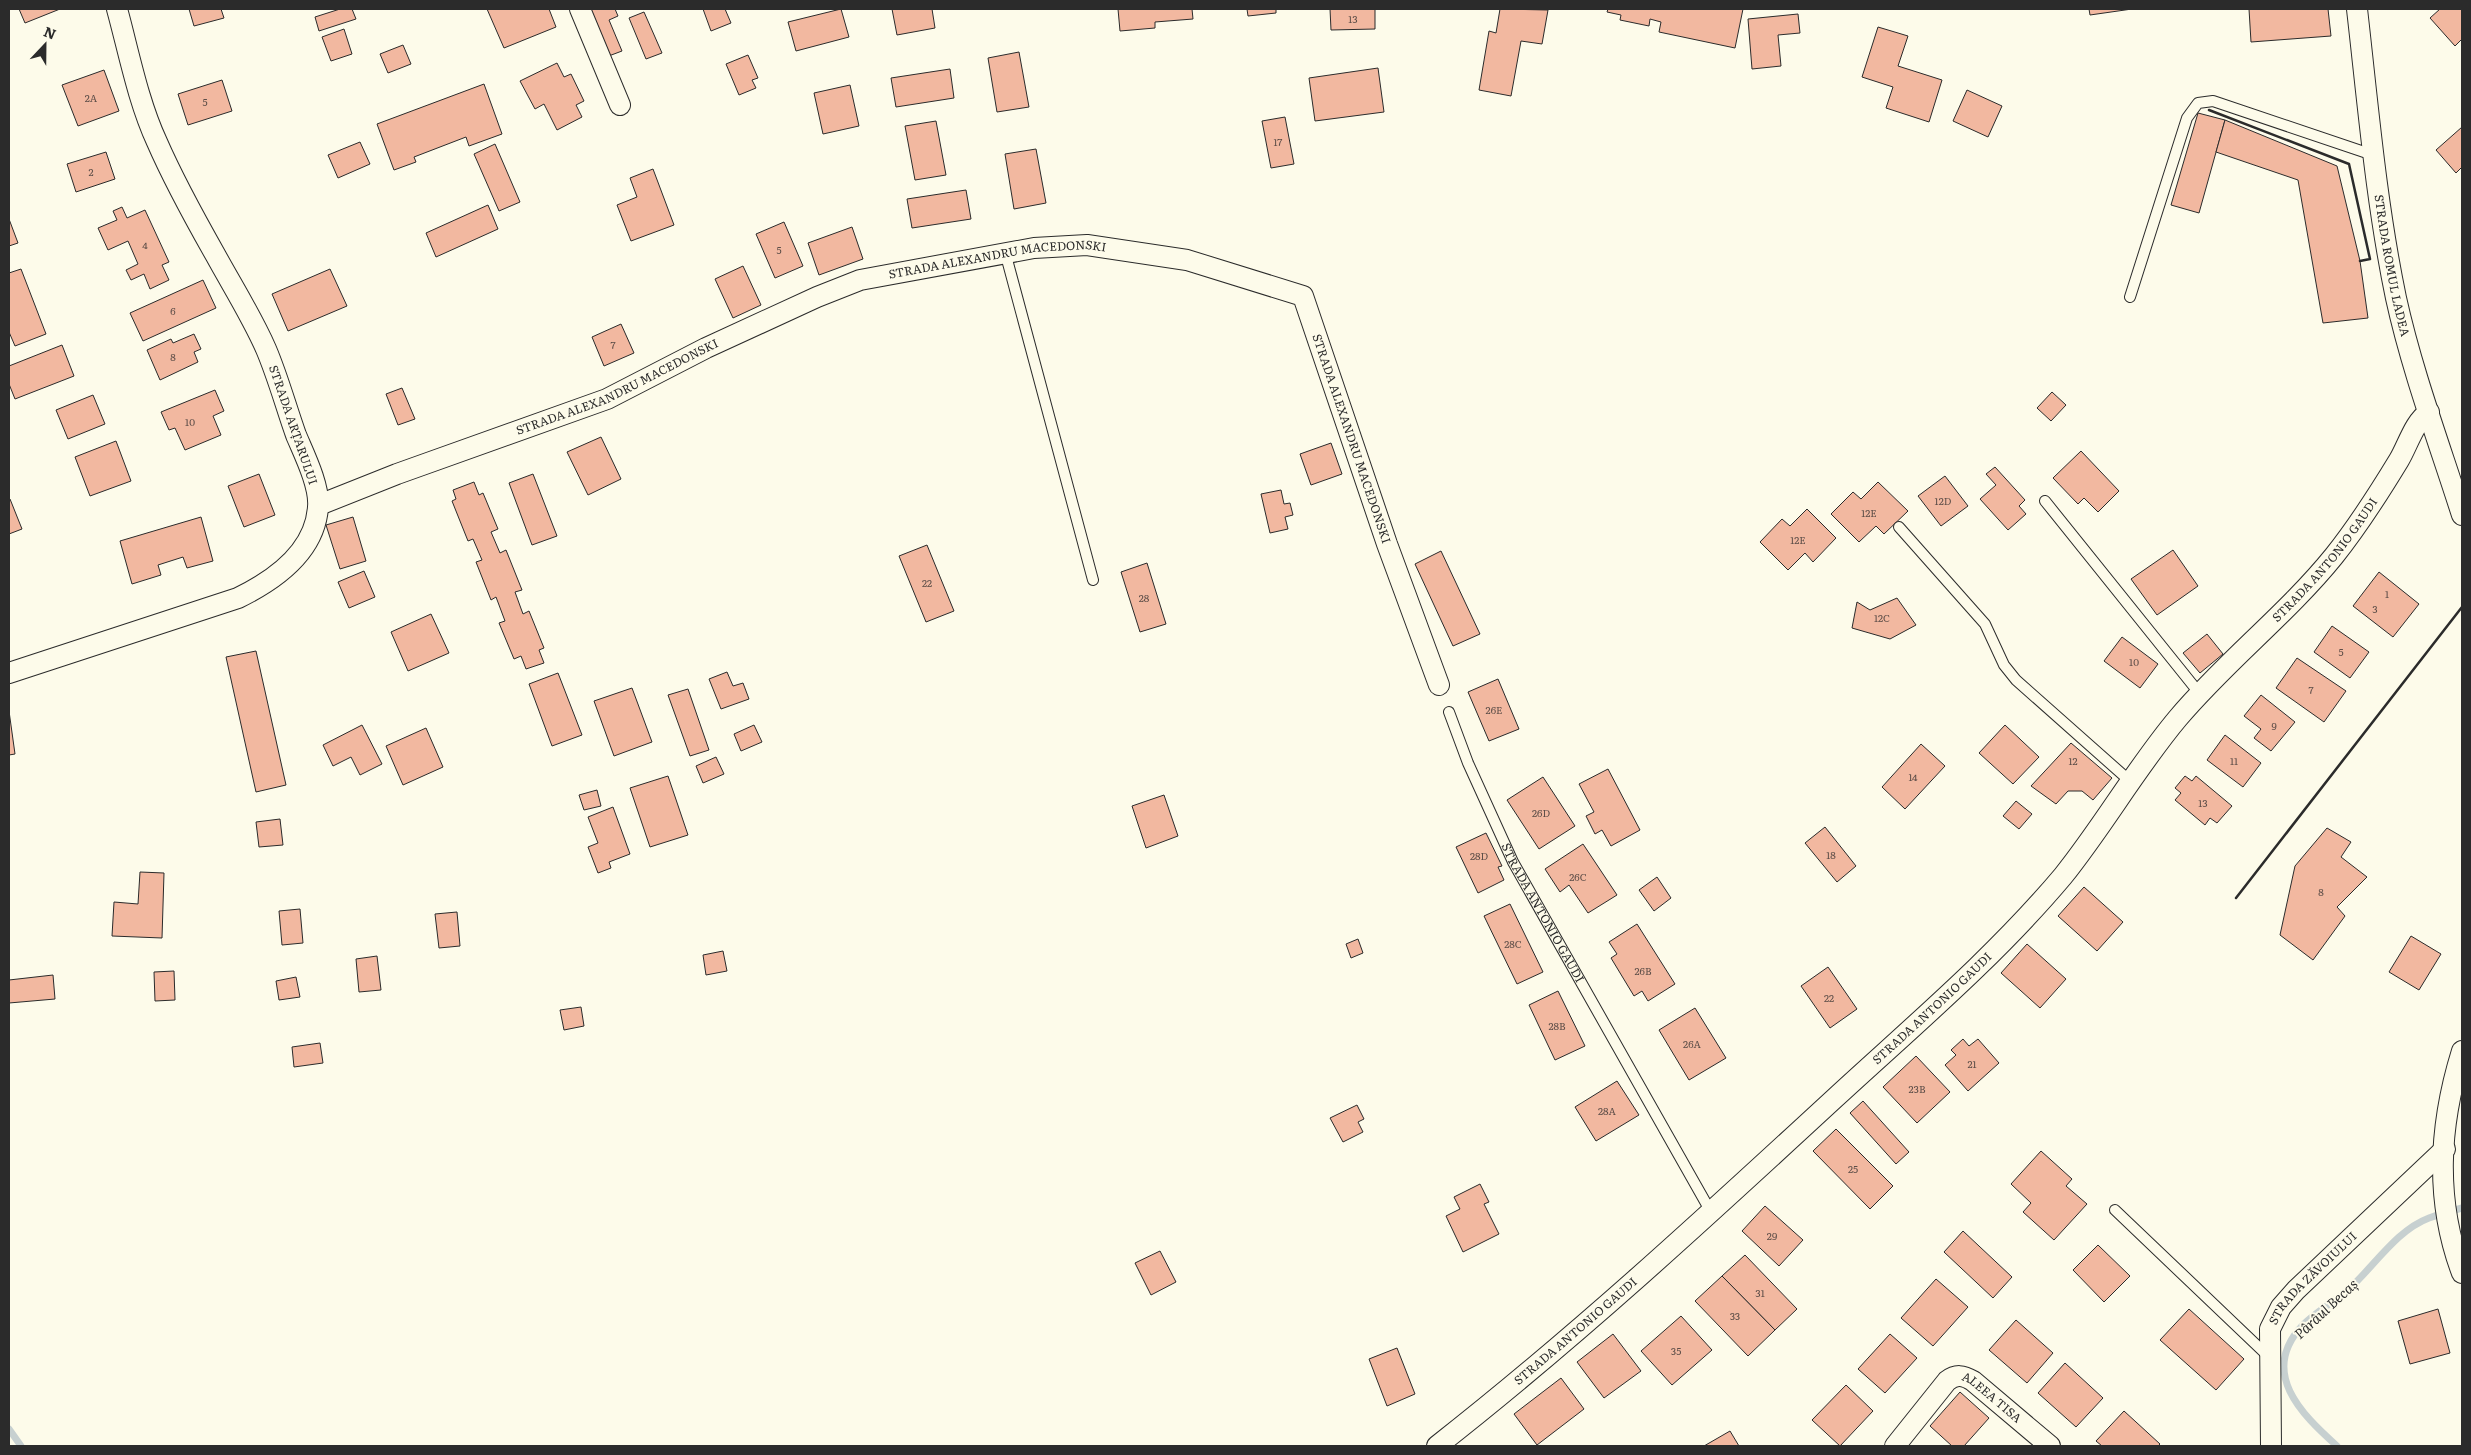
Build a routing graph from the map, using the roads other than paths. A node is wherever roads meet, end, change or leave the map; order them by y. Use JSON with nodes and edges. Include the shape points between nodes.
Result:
{"nodes":[{"id":1,"x":117,"y":9,"type":"edge"},
{"id":2,"x":580,"y":9,"type":"edge"},
{"id":3,"x":2357,"y":9,"type":"edge"},
{"id":4,"x":620,"y":105,"type":"dead end"},
{"id":5,"x":2373,"y":155,"type":"junction"},
{"id":6,"x":1005,"y":252,"type":"junction"},
{"id":7,"x":2130,"y":296,"type":"dead end"},
{"id":8,"x":2429,"y":412,"type":"junction"},
{"id":9,"x":2045,"y":501,"type":"dead end"},
{"id":10,"x":319,"y":505,"type":"junction"},
{"id":11,"x":2462,"y":515,"type":"edge"},
{"id":12,"x":1898,"y":527,"type":"dead end"},
{"id":13,"x":1093,"y":580,"type":"dead end"},
{"id":14,"x":9,"y":673,"type":"edge"},
{"id":15,"x":1439,"y":686,"type":"dead end"},
{"id":16,"x":2200,"y":694,"type":"junction"},
{"id":17,"x":1449,"y":712,"type":"dead end"},
{"id":18,"x":2131,"y":782,"type":"junction"},
{"id":19,"x":2462,"y":1051,"type":"edge"},
{"id":20,"x":2445,"y":1149,"type":"junction"},
{"id":21,"x":2115,"y":1210,"type":"dead end"},
{"id":22,"x":1711,"y":1212,"type":"junction"},
{"id":23,"x":2462,"y":1273,"type":"edge"},
{"id":24,"x":2268,"y":1356,"type":"junction"},
{"id":25,"x":1436,"y":1446,"type":"edge"},
{"id":26,"x":1895,"y":1446,"type":"edge"},
{"id":27,"x":2050,"y":1446,"type":"edge"},
{"id":28,"x":2271,"y":1446,"type":"edge"}],
"edges":[{"from":1,"to":10,"type":"street","name":"STRADA ARȚARULUI","via":[[146,116],[200,228],[266,350]]},
{"from":2,"to":4,"type":"street"},
{"from":3,"to":5,"type":"street","name":"STRADA ROMUL LADEA"},
{"from":5,"to":7,"type":"lane","via":[[2213,101],[2198,103],[2187,118]]},
{"from":5,"to":8,"type":"street","name":"STRADA ROMUL LADEA","via":[[2397,299]]},
{"from":6,"to":10,"type":"street","name":"STRADA ALEXANDRU MACEDONSKI","via":[[860,280],[706,348],[607,398]]},
{"from":6,"to":13,"type":"lane"},
{"from":6,"to":15,"type":"street","name":"STRADA ALEXANDRU MACEDONSKI","via":[[1087,245],[1143,252],[1187,260],[1303,296]]},
{"from":8,"to":11,"type":"street","name":"STRADA ROMUL LADEA"},
{"from":8,"to":16,"type":"street","name":"STRADA ANTONIO GAUDI","via":[[2418,424],[2378,494],[2332,559]]},
{"from":9,"to":16,"type":"lane"},
{"from":10,"to":14,"type":"street","name":"STRADA ARȚARULUI","via":[[305,546],[287,568],[264,586],[238,598]]},
{"from":12,"to":18,"type":"lane","via":[[1985,624],[2004,665],[2016,680]]},
{"from":16,"to":18,"type":"street","name":"STRADA ANTONIO GAUDI","via":[[2178,718]]},
{"from":17,"to":22,"type":"lane","name":"STRADA ANTONIO GAUDI","via":[[1468,763],[1513,862]]},
{"from":18,"to":22,"type":"street","name":"STRADA ANTONIO GAUDI","via":[[2090,840],[2031,912],[1964,979]]},
{"from":19,"to":20,"type":"street","via":[[2447,1108]]},
{"from":20,"to":23,"type":"street","via":[[2444,1210]]},
{"from":20,"to":24,"type":"street","name":"STRADA ZĂVOIULUI","via":[[2281,1307],[2270,1329]]},
{"from":21,"to":24,"type":"lane"},
{"from":22,"to":25,"type":"street","name":"STRADA ANTONIO GAUDI","via":[[1532,1370]]},
{"from":24,"to":28,"type":"street","name":"STRADA ZĂVOIULUI"},
{"from":26,"to":27,"type":"street","name":"ALEEA TISA","via":[[1948,1381],[1959,1376],[1973,1381]]}]}
